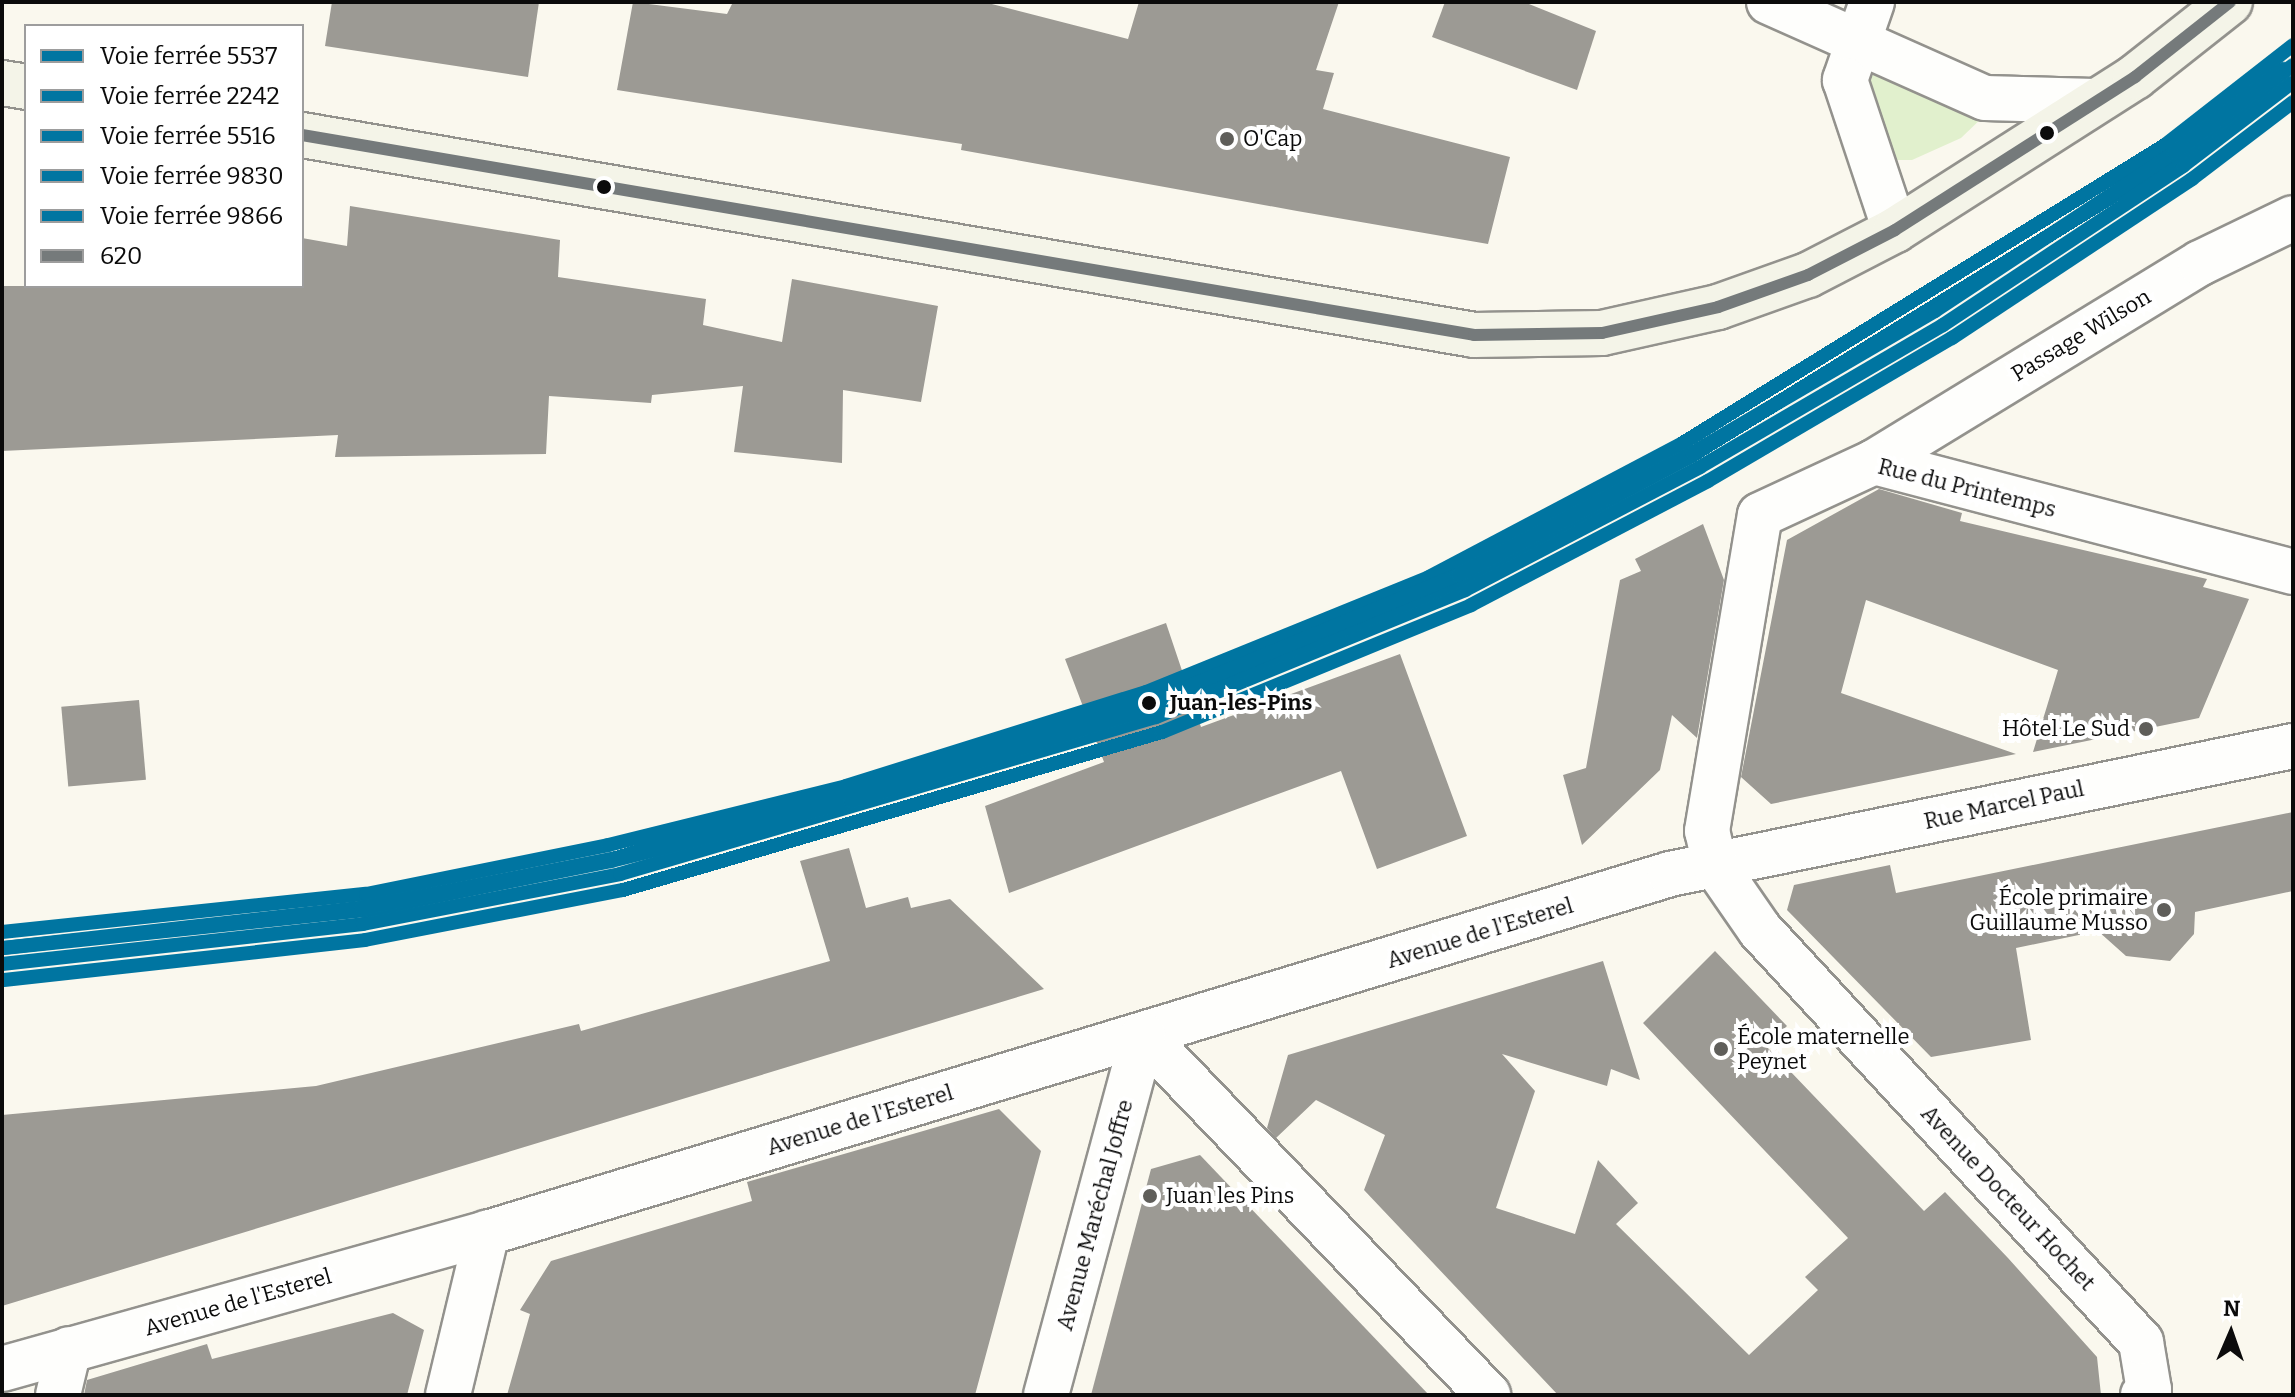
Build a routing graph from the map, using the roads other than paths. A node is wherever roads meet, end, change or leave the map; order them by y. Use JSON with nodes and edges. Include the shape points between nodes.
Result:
{"nodes":[{"id":1,"x":1769,"y":2,"type":"edge"},
{"id":2,"x":2230,"y":2,"type":"edge"},
{"id":3,"x":1865,"y":22,"type":"edge"},
{"id":4,"x":2,"y":83,"type":"edge"},
{"id":5,"x":24,"y":87,"type":"edge"},
{"id":6,"x":2095,"y":101,"type":"junction"},
{"id":7,"x":304,"y":135,"type":"edge"},
{"id":8,"x":2293,"y":218,"type":"edge"},
{"id":9,"x":1895,"y":230,"type":"junction"},
{"id":10,"x":1874,"y":462,"type":"junction"},
{"id":11,"x":2293,"y":572,"type":"edge"},
{"id":12,"x":2293,"y":746,"type":"edge"},
{"id":13,"x":1715,"y":865,"type":"junction"},
{"id":14,"x":1143,"y":1035,"type":"junction"},
{"id":15,"x":487,"y":1233,"type":"junction"},
{"id":16,"x":69,"y":1349,"type":"junction"},
{"id":17,"x":2,"y":1369,"type":"edge"},
{"id":18,"x":58,"y":1395,"type":"edge"},
{"id":19,"x":448,"y":1395,"type":"edge"},
{"id":20,"x":1046,"y":1395,"type":"edge"},
{"id":21,"x":1488,"y":1395,"type":"edge"},
{"id":22,"x":2143,"y":1395,"type":"edge"}],
"edges":[{"from":1,"to":3,"type":"street"},
{"from":2,"to":6,"type":"main road"},
{"from":3,"to":6,"type":"street","via":[[1985,98]]},
{"from":3,"to":9,"type":"street","via":[[1845,80]]},
{"from":4,"to":5,"type":"main road"},
{"from":6,"to":9,"type":"main road"},
{"from":7,"to":9,"type":"main road","via":[[1474,335],[1602,333],[1718,307],[1808,275]]},
{"from":8,"to":10,"type":"street","name":"Passage Wilson","via":[[2200,263]]},
{"from":10,"to":11,"type":"street","name":"Rue du Printemps"},
{"from":10,"to":13,"type":"street","name":"Rue du Printemps","via":[[1760,515],[1707,831]]},
{"from":12,"to":13,"type":"street","name":"Rue Marcel Paul"},
{"from":13,"to":14,"type":"street","name":"Avenue de l'Esterel"},
{"from":13,"to":22,"type":"street","name":"Avenue Docteur Hochet","via":[[1760,930],[2141,1342],[2149,1390]]},
{"from":14,"to":15,"type":"street","name":"Avenue de l'Esterel"},
{"from":14,"to":20,"type":"street","name":"Avenue Maréchal Joffre"},
{"from":14,"to":21,"type":"street"},
{"from":15,"to":16,"type":"street","name":"Avenue de l'Esterel"},
{"from":15,"to":19,"type":"street"},
{"from":16,"to":17,"type":"street","name":"Avenue de l'Esterel"},
{"from":16,"to":18,"type":"street"}]}
